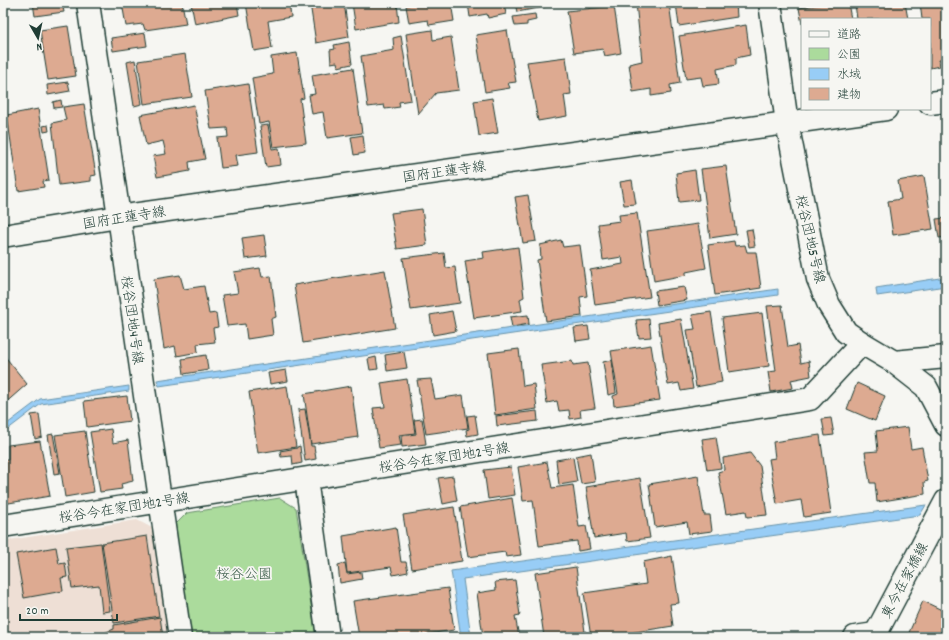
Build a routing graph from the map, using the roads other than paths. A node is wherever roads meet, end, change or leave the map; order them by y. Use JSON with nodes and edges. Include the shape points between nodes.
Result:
{"nodes":[{"id":1,"x":88,"y":3,"type":"edge"},
{"id":2,"x":770,"y":3,"type":"edge"},
{"id":3,"x":946,"y":101,"type":"edge"},
{"id":4,"x":931,"y":103,"type":"edge"},
{"id":5,"x":878,"y":110,"type":"edge"},
{"id":6,"x":787,"y":122,"type":"junction"},
{"id":7,"x":118,"y":217,"type":"junction"},
{"id":8,"x":3,"y":236,"type":"edge"},
{"id":9,"x":862,"y":343,"type":"junction"},
{"id":10,"x":946,"y":357,"type":"edge"},
{"id":11,"x":894,"y":362,"type":"junction"},
{"id":12,"x":946,"y":425,"type":"edge"},
{"id":13,"x":306,"y":479,"type":"junction"},
{"id":14,"x":160,"y":501,"type":"junction"},
{"id":15,"x":946,"y":501,"type":"edge"},
{"id":16,"x":3,"y":526,"type":"edge"},
{"id":17,"x":868,"y":636,"type":"edge"},
{"id":18,"x":180,"y":637,"type":"edge"},
{"id":19,"x":328,"y":637,"type":"edge"}],
"edges":[{"from":1,"to":7,"type":"street","name":"桜谷団地4号線"},
{"from":2,"to":6,"type":"street","name":"桜谷団地5号線"},
{"from":3,"to":4,"type":"street"},
{"from":5,"to":6,"type":"street","name":"国府正蓮寺線"},
{"from":6,"to":7,"type":"street","name":"国府正蓮寺線"},
{"from":6,"to":9,"type":"street","name":"桜谷団地5号線","via":[[818,279],[829,305],[846,332]]},
{"from":7,"to":8,"type":"street","name":"国府正蓮寺線"},
{"from":7,"to":14,"type":"street","name":"桜谷団地4号線"},
{"from":9,"to":11,"type":"street","name":"桜谷団地5号線"},
{"from":9,"to":13,"type":"street","name":"桜谷今在家団地2号線","via":[[810,399]]},
{"from":10,"to":11,"type":"street"},
{"from":11,"to":12,"type":"street","name":"桜谷団地5号線","via":[[926,387]]},
{"from":13,"to":14,"type":"street","name":"桜谷今在家団地2号線"},
{"from":13,"to":19,"type":"street"},
{"from":14,"to":16,"type":"street","name":"桜谷今在家団地2号線"},
{"from":14,"to":18,"type":"street","name":"桜谷団地4号線"},
{"from":15,"to":17,"type":"street","name":"東今在家橋線"}]}
